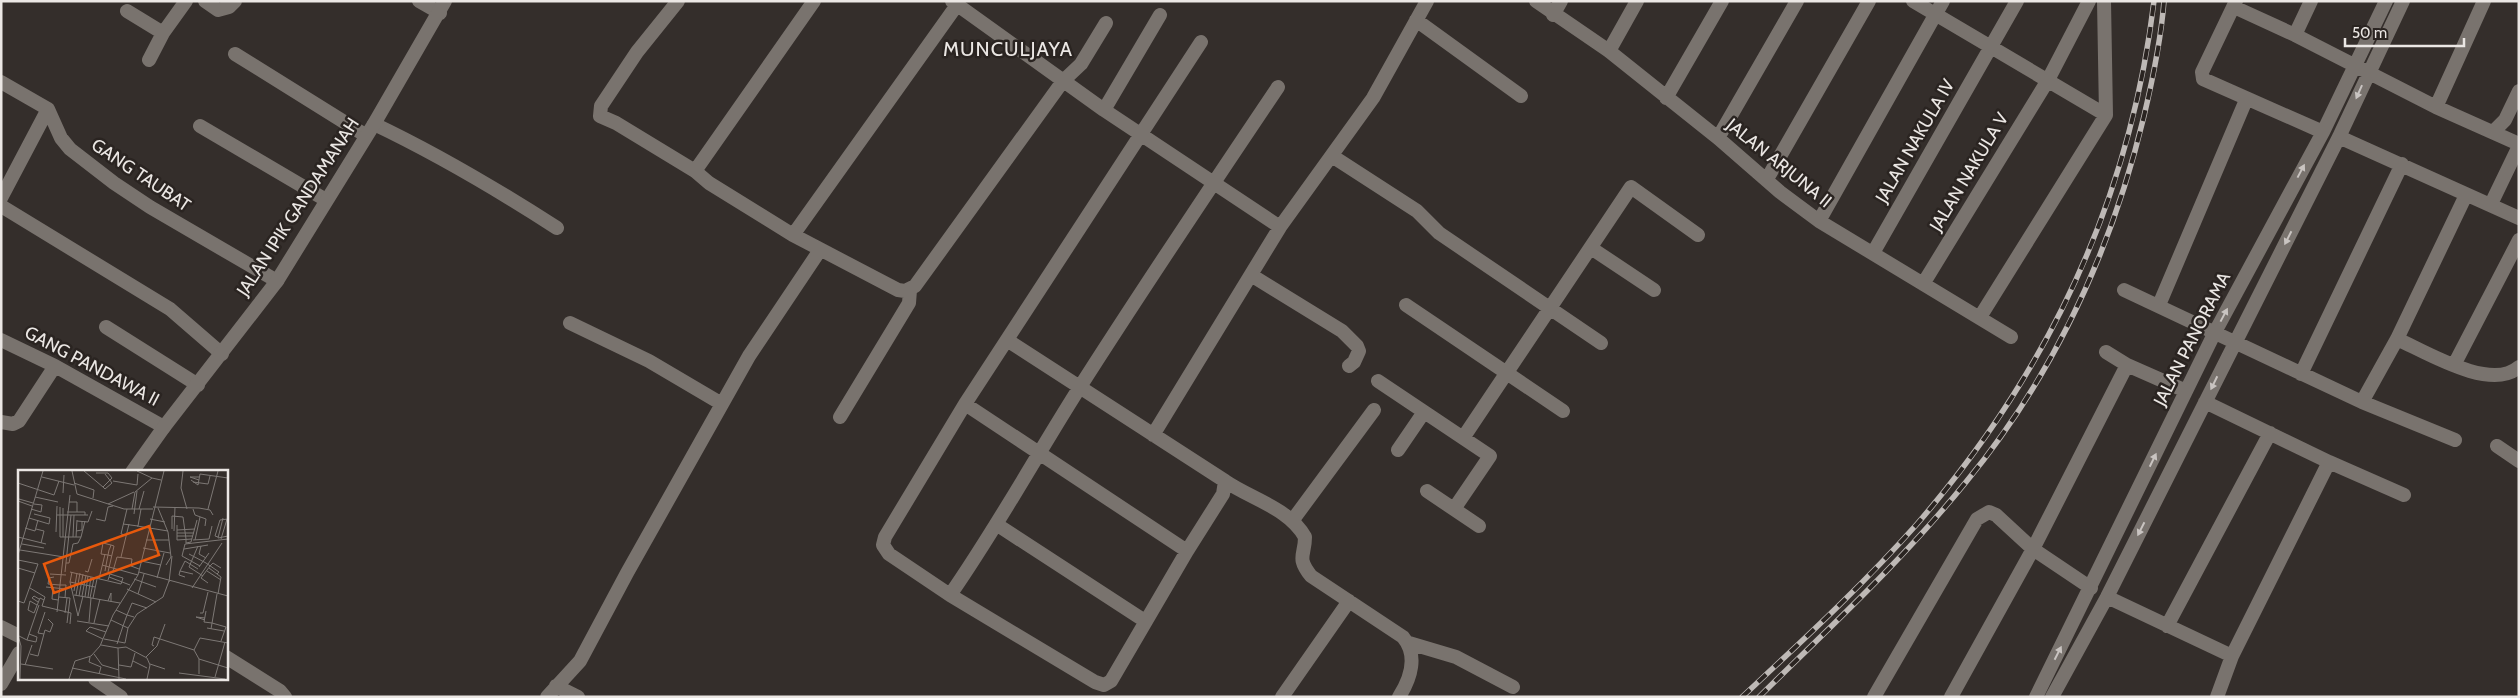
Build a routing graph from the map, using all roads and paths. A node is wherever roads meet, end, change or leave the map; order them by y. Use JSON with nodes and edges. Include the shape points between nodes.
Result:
{"nodes":[{"id":1,"x":186,"y":1,"type":"edge"},
{"id":2,"x":205,"y":1,"type":"edge"},
{"id":3,"x":235,"y":1,"type":"edge"},
{"id":4,"x":419,"y":1,"type":"edge"},
{"id":5,"x":678,"y":1,"type":"edge"},
{"id":6,"x":814,"y":1,"type":"edge"},
{"id":7,"x":1427,"y":1,"type":"edge"},
{"id":8,"x":1536,"y":1,"type":"edge"},
{"id":9,"x":1561,"y":1,"type":"edge"},
{"id":10,"x":1637,"y":1,"type":"edge"},
{"id":11,"x":1722,"y":1,"type":"edge"},
{"id":12,"x":1797,"y":1,"type":"edge"},
{"id":13,"x":1868,"y":1,"type":"edge"},
{"id":14,"x":1913,"y":1,"type":"edge"},
{"id":15,"x":1942,"y":1,"type":"edge"},
{"id":16,"x":2017,"y":1,"type":"edge"},
{"id":17,"x":2089,"y":1,"type":"edge"},
{"id":18,"x":2104,"y":1,"type":"edge"},
{"id":19,"x":2311,"y":1,"type":"edge"},
{"id":20,"x":2386,"y":1,"type":"edge"},
{"id":21,"x":2403,"y":1,"type":"edge"},
{"id":22,"x":2484,"y":1,"type":"edge"},
{"id":23,"x":955,"y":3,"type":"edge"},
{"id":24,"x":2235,"y":4,"type":"edge"},
{"id":25,"x":442,"y":7,"type":"edge"},
{"id":26,"x":127,"y":11,"type":"dead end"},
{"id":27,"x":1553,"y":14,"type":"junction"},
{"id":28,"x":1935,"y":14,"type":"junction"},
{"id":29,"x":1160,"y":15,"type":"dead end"},
{"id":30,"x":1416,"y":20,"type":"junction"},
{"id":31,"x":1106,"y":23,"type":"dead end"},
{"id":32,"x":163,"y":33,"type":"junction"},
{"id":33,"x":2295,"y":35,"type":"junction"},
{"id":34,"x":1201,"y":42,"type":"dead end"},
{"id":35,"x":1990,"y":47,"type":"junction"},
{"id":36,"x":1609,"y":51,"type":"junction"},
{"id":37,"x":235,"y":54,"type":"dead end"},
{"id":38,"x":149,"y":60,"type":"dead end"},
{"id":39,"x":2354,"y":65,"type":"junction"},
{"id":40,"x":2368,"y":72,"type":"junction"},
{"id":41,"x":2048,"y":80,"type":"junction"},
{"id":42,"x":1063,"y":81,"type":"junction"},
{"id":43,"x":1,"y":82,"type":"edge"},
{"id":44,"x":1278,"y":88,"type":"dead end"},
{"id":45,"x":2519,"y":91,"type":"edge"},
{"id":46,"x":1521,"y":96,"type":"dead end"},
{"id":47,"x":1666,"y":98,"type":"junction"},
{"id":48,"x":2246,"y":100,"type":"junction"},
{"id":49,"x":2436,"y":107,"type":"junction"},
{"id":50,"x":48,"y":109,"type":"junction"},
{"id":51,"x":1104,"y":110,"type":"junction"},
{"id":52,"x":2106,"y":114,"type":"junction"},
{"id":53,"x":200,"y":126,"type":"dead end"},
{"id":54,"x":370,"y":130,"type":"junction"},
{"id":55,"x":2494,"y":131,"type":"junction"},
{"id":56,"x":2323,"y":132,"type":"junction"},
{"id":57,"x":1140,"y":134,"type":"junction"},
{"id":58,"x":2340,"y":137,"type":"junction"},
{"id":59,"x":1718,"y":138,"type":"junction"},
{"id":60,"x":2519,"y":145,"type":"edge"},
{"id":61,"x":1332,"y":156,"type":"junction"},
{"id":62,"x":2402,"y":164,"type":"junction"},
{"id":63,"x":695,"y":171,"type":"junction"},
{"id":64,"x":1767,"y":179,"type":"junction"},
{"id":65,"x":1214,"y":181,"type":"junction"},
{"id":66,"x":2466,"y":194,"type":"junction"},
{"id":67,"x":1,"y":198,"type":"edge"},
{"id":68,"x":326,"y":200,"type":"junction"},
{"id":69,"x":2491,"y":204,"type":"junction"},
{"id":70,"x":1,"y":206,"type":"edge"},
{"id":71,"x":2519,"y":218,"type":"edge"},
{"id":72,"x":1819,"y":221,"type":"junction"},
{"id":73,"x":1280,"y":227,"type":"junction"},
{"id":74,"x":557,"y":228,"type":"dead end"},
{"id":75,"x":794,"y":235,"type":"junction"},
{"id":76,"x":1698,"y":235,"type":"dead end"},
{"id":77,"x":2519,"y":240,"type":"edge"},
{"id":78,"x":1591,"y":248,"type":"junction"},
{"id":79,"x":820,"y":250,"type":"junction"},
{"id":80,"x":1873,"y":253,"type":"junction"},
{"id":81,"x":1252,"y":275,"type":"junction"},
{"id":82,"x":278,"y":281,"type":"junction"},
{"id":83,"x":1923,"y":284,"type":"junction"},
{"id":84,"x":910,"y":290,"type":"junction"},
{"id":85,"x":1654,"y":290,"type":"dead end"},
{"id":86,"x":2124,"y":290,"type":"dead end"},
{"id":87,"x":1406,"y":305,"type":"dead end"},
{"id":88,"x":2159,"y":305,"type":"junction"},
{"id":89,"x":1550,"y":308,"type":"junction"},
{"id":90,"x":1980,"y":317,"type":"junction"},
{"id":91,"x":570,"y":323,"type":"dead end"},
{"id":92,"x":106,"y":327,"type":"dead end"},
{"id":93,"x":2215,"y":332,"type":"junction"},
{"id":94,"x":2011,"y":337,"type":"dead end"},
{"id":95,"x":2396,"y":339,"type":"junction"},
{"id":96,"x":1,"y":340,"type":"edge"},
{"id":97,"x":1007,"y":340,"type":"junction"},
{"id":98,"x":2235,"y":341,"type":"junction"},
{"id":99,"x":1601,"y":343,"type":"dead end"},
{"id":100,"x":2106,"y":352,"type":"dead end"},
{"id":101,"x":222,"y":354,"type":"junction"},
{"id":102,"x":2127,"y":365,"type":"junction"},
{"id":103,"x":2454,"y":365,"type":"junction"},
{"id":104,"x":55,"y":366,"type":"junction"},
{"id":105,"x":1349,"y":366,"type":"dead end"},
{"id":106,"x":2519,"y":367,"type":"edge"},
{"id":107,"x":1507,"y":373,"type":"junction"},
{"id":108,"x":2301,"y":374,"type":"junction"},
{"id":109,"x":1378,"y":381,"type":"dead end"},
{"id":110,"x":198,"y":385,"type":"junction"},
{"id":111,"x":1079,"y":389,"type":"junction"},
{"id":112,"x":2186,"y":390,"type":"junction"},
{"id":113,"x":2205,"y":402,"type":"junction"},
{"id":114,"x":2362,"y":402,"type":"junction"},
{"id":115,"x":722,"y":404,"type":"junction"},
{"id":116,"x":965,"y":404,"type":"junction"},
{"id":117,"x":1374,"y":410,"type":"dead end"},
{"id":118,"x":1563,"y":411,"type":"dead end"},
{"id":119,"x":1424,"y":412,"type":"junction"},
{"id":120,"x":840,"y":417,"type":"dead end"},
{"id":121,"x":1,"y":422,"type":"edge"},
{"id":122,"x":164,"y":427,"type":"junction"},
{"id":123,"x":2270,"y":433,"type":"junction"},
{"id":124,"x":1153,"y":434,"type":"junction"},
{"id":125,"x":1463,"y":438,"type":"junction"},
{"id":126,"x":2455,"y":440,"type":"dead end"},
{"id":127,"x":2497,"y":446,"type":"dead end"},
{"id":128,"x":1398,"y":450,"type":"dead end"},
{"id":129,"x":1039,"y":454,"type":"junction"},
{"id":130,"x":2519,"y":461,"type":"edge"},
{"id":131,"x":2329,"y":462,"type":"junction"},
{"id":132,"x":133,"y":470,"type":"edge"},
{"id":133,"x":1226,"y":481,"type":"junction"},
{"id":134,"x":1427,"y":491,"type":"dead end"},
{"id":135,"x":2404,"y":495,"type":"dead end"},
{"id":136,"x":1454,"y":509,"type":"junction"},
{"id":137,"x":1292,"y":521,"type":"junction"},
{"id":138,"x":996,"y":524,"type":"junction"},
{"id":139,"x":1479,"y":526,"type":"dead end"},
{"id":140,"x":2033,"y":549,"type":"junction"},
{"id":141,"x":1187,"y":550,"type":"junction"},
{"id":142,"x":2091,"y":588,"type":"junction"},
{"id":143,"x":950,"y":595,"type":"junction"},
{"id":144,"x":2107,"y":597,"type":"junction"},
{"id":145,"x":1349,"y":601,"type":"junction"},
{"id":146,"x":1145,"y":621,"type":"junction"},
{"id":147,"x":2167,"y":626,"type":"junction"},
{"id":148,"x":1,"y":627,"type":"edge"},
{"id":149,"x":18,"y":636,"type":"edge"},
{"id":150,"x":1409,"y":644,"type":"junction"},
{"id":151,"x":18,"y":655,"type":"edge"},
{"id":152,"x":2232,"y":656,"type":"junction"},
{"id":153,"x":228,"y":658,"type":"edge"},
{"id":154,"x":96,"y":680,"type":"edge"},
{"id":155,"x":1,"y":684,"type":"edge"},
{"id":156,"x":1513,"y":687,"type":"dead end"},
{"id":157,"x":551,"y":691,"type":"edge"},
{"id":158,"x":121,"y":697,"type":"edge"},
{"id":159,"x":285,"y":697,"type":"edge"},
{"id":160,"x":578,"y":697,"type":"edge"},
{"id":161,"x":1282,"y":697,"type":"edge"},
{"id":162,"x":1399,"y":697,"type":"edge"},
{"id":163,"x":1874,"y":697,"type":"edge"},
{"id":164,"x":1951,"y":697,"type":"edge"},
{"id":165,"x":2036,"y":697,"type":"edge"},
{"id":166,"x":2052,"y":697,"type":"edge"},
{"id":167,"x":2217,"y":697,"type":"edge"}],
"edges":[{"from":1,"to":32,"type":"street"},
{"from":2,"to":3,"type":"street","via":[[218,10]]},
{"from":4,"to":25,"type":"street"},
{"from":5,"to":63,"type":"street","via":[[637,52],[599,113]]},
{"from":6,"to":63,"type":"street"},
{"from":7,"to":30,"type":"street"},
{"from":8,"to":27,"type":"street","name":"JALAN ARJUNA II"},
{"from":9,"to":27,"type":"street"},
{"from":10,"to":36,"type":"street"},
{"from":11,"to":47,"type":"street"},
{"from":12,"to":59,"type":"street"},
{"from":13,"to":64,"type":"street"},
{"from":14,"to":28,"type":"street"},
{"from":15,"to":28,"type":"street"},
{"from":16,"to":35,"type":"street","name":"JALAN NAKULA IV"},
{"from":17,"to":41,"type":"street","name":"JALAN NAKULA V"},
{"from":18,"to":52,"type":"street"},
{"from":19,"to":33,"type":"street"},
{"from":20,"to":39,"type":"street","name":"JALAN PANORAMA"},
{"from":21,"to":40,"type":"street"},
{"from":22,"to":49,"type":"street"},
{"from":23,"to":42,"type":"street"},
{"from":23,"to":75,"type":"street"},
{"from":24,"to":33,"type":"street"},
{"from":24,"to":48,"type":"street","via":[[2202,77]]},
{"from":25,"to":54,"type":"street","name":"JALAN IPIK GANDAMANAH"},
{"from":26,"to":32,"type":"street"},
{"from":27,"to":36,"type":"street","name":"JALAN ARJUNA II"},
{"from":28,"to":35,"type":"street"},
{"from":28,"to":72,"type":"street"},
{"from":29,"to":51,"type":"street"},
{"from":30,"to":46,"type":"street"},
{"from":30,"to":61,"type":"street","via":[[1373,98]]},
{"from":31,"to":42,"type":"street","via":[[1081,64]]},
{"from":32,"to":38,"type":"street"},
{"from":33,"to":39,"type":"street"},
{"from":34,"to":57,"type":"street"},
{"from":35,"to":41,"type":"street"},
{"from":35,"to":80,"type":"street","name":"JALAN NAKULA IV"},
{"from":36,"to":47,"type":"street","name":"JALAN ARJUNA II"},
{"from":37,"to":54,"type":"street"},
{"from":39,"to":40,"type":"street"},
{"from":39,"to":56,"type":"street","name":"JALAN PANORAMA"},
{"from":40,"to":49,"type":"street"},
{"from":40,"to":58,"type":"street","one_way":true},
{"from":41,"to":52,"type":"street"},
{"from":41,"to":83,"type":"street","name":"JALAN NAKULA V"},
{"from":42,"to":51,"type":"street"},
{"from":42,"to":84,"type":"street"},
{"from":43,"to":50,"type":"street"},
{"from":44,"to":65,"type":"street"},
{"from":45,"to":55,"type":"street","via":[[2505,120]]},
{"from":47,"to":59,"type":"street","name":"JALAN ARJUNA II"},
{"from":48,"to":56,"type":"street"},
{"from":48,"to":88,"type":"street"},
{"from":49,"to":55,"type":"street"},
{"from":50,"to":67,"type":"street"},
{"from":50,"to":82,"type":"street","name":"GANG TAUBAT","via":[[61,138],[70,149],[114,183]]},
{"from":51,"to":57,"type":"street"},
{"from":52,"to":90,"type":"street"},
{"from":53,"to":68,"type":"street"},
{"from":54,"to":68,"type":"street","name":"JALAN IPIK GANDAMANAH"},
{"from":54,"to":74,"type":"street","via":[[409,140]]},
{"from":55,"to":60,"type":"street"},
{"from":93,"to":56,"type":"street","name":"JALAN PANORAMA","one_way":true},
{"from":57,"to":65,"type":"street"},
{"from":57,"to":97,"type":"street"},
{"from":58,"to":62,"type":"street"},
{"from":58,"to":98,"type":"street","one_way":true},
{"from":59,"to":64,"type":"street","name":"JALAN ARJUNA II"},
{"from":60,"to":69,"type":"street"},
{"from":61,"to":73,"type":"street"},
{"from":61,"to":89,"type":"street","via":[[1417,210],[1439,233]]},
{"from":62,"to":66,"type":"street"},
{"from":62,"to":108,"type":"street"},
{"from":63,"to":75,"type":"street"},
{"from":64,"to":72,"type":"street","name":"JALAN ARJUNA II"},
{"from":65,"to":73,"type":"street"},
{"from":65,"to":111,"type":"street"},
{"from":66,"to":69,"type":"street"},
{"from":66,"to":95,"type":"street"},
{"from":68,"to":82,"type":"street","name":"JALAN IPIK GANDAMANAH"},
{"from":69,"to":71,"type":"street"},
{"from":70,"to":101,"type":"street","via":[[170,309]]},
{"from":72,"to":80,"type":"street","name":"JALAN ARJUNA II"},
{"from":73,"to":81,"type":"street"},
{"from":75,"to":79,"type":"street"},
{"from":76,"to":78,"type":"street","via":[[1631,187]]},
{"from":77,"to":103,"type":"street"},
{"from":78,"to":85,"type":"street"},
{"from":78,"to":89,"type":"street"},
{"from":79,"to":84,"type":"street","via":[[898,290]]},
{"from":79,"to":115,"type":"street","via":[[748,356]]},
{"from":80,"to":83,"type":"street","name":"JALAN ARJUNA II"},
{"from":81,"to":105,"type":"street","via":[[1353,341],[1358,351]]},
{"from":81,"to":124,"type":"street"},
{"from":82,"to":101,"type":"street","name":"JALAN IPIK GANDAMANAH"},
{"from":83,"to":90,"type":"street","name":"JALAN ARJUNA II"},
{"from":84,"to":120,"type":"street","via":[[909,304]]},
{"from":86,"to":88,"type":"street"},
{"from":87,"to":107,"type":"street"},
{"from":88,"to":93,"type":"street"},
{"from":89,"to":99,"type":"street"},
{"from":89,"to":107,"type":"street"},
{"from":90,"to":94,"type":"street","name":"JALAN ARJUNA II"},
{"from":91,"to":115,"type":"street","via":[[649,361]]},
{"from":92,"to":110,"type":"street"},
{"from":93,"to":98,"type":"street"},
{"from":93,"to":112,"type":"street","name":"JALAN PANORAMA"},
{"from":95,"to":103,"type":"street"},
{"from":95,"to":114,"type":"street"},
{"from":96,"to":104,"type":"street","name":"GANG PANDAWA II"},
{"from":97,"to":111,"type":"street"},
{"from":97,"to":116,"type":"street"},
{"from":98,"to":108,"type":"street"},
{"from":98,"to":113,"type":"street","one_way":true},
{"from":100,"to":102,"type":"street"},
{"from":101,"to":110,"type":"street","name":"JALAN IPIK GANDAMANAH"},
{"from":102,"to":112,"type":"street"},
{"from":102,"to":140,"type":"street"},
{"from":103,"to":106,"type":"street","via":[[2490,376],[2508,374]]},
{"from":104,"to":121,"type":"street","via":[[18,421],[13,424]]},
{"from":104,"to":122,"type":"street","name":"GANG PANDAWA II"},
{"from":107,"to":118,"type":"street"},
{"from":107,"to":125,"type":"street"},
{"from":108,"to":114,"type":"street"},
{"from":109,"to":119,"type":"street"},
{"from":110,"to":122,"type":"street","name":"JALAN IPIK GANDAMANAH"},
{"from":111,"to":124,"type":"street"},
{"from":111,"to":129,"type":"street"},
{"from":142,"to":112,"type":"street","name":"JALAN PANORAMA","one_way":true},
{"from":113,"to":123,"type":"street"},
{"from":113,"to":144,"type":"street","one_way":true},
{"from":114,"to":126,"type":"street"},
{"from":115,"to":157,"type":"street","via":[[580,661]]},
{"from":116,"to":129,"type":"street"},
{"from":116,"to":143,"type":"street","via":[[883,542],[884,550],[889,554]]},
{"from":117,"to":137,"type":"street"},
{"from":119,"to":125,"type":"street"},
{"from":119,"to":128,"type":"street"},
{"from":122,"to":132,"type":"street","name":"JALAN IPIK GANDAMANAH"},
{"from":123,"to":131,"type":"street"},
{"from":123,"to":147,"type":"street"},
{"from":124,"to":133,"type":"street"},
{"from":125,"to":136,"type":"street","via":[[1490,456]]},
{"from":127,"to":130,"type":"street"},
{"from":129,"to":138,"type":"street"},
{"from":129,"to":141,"type":"street"},
{"from":131,"to":135,"type":"street"},
{"from":131,"to":152,"type":"street"},
{"from":133,"to":137,"type":"street"},
{"from":133,"to":141,"type":"street","via":[[1224,494]]},
{"from":134,"to":136,"type":"street"},
{"from":136,"to":139,"type":"street"},
{"from":137,"to":145,"type":"street","via":[[1305,536],[1300,556],[1304,567],[1311,576]]},
{"from":138,"to":143,"type":"street"},
{"from":138,"to":146,"type":"street"},
{"from":140,"to":142,"type":"street"},
{"from":140,"to":163,"type":"street","via":[[1996,514],[1989,512],[1977,519]]},
{"from":140,"to":164,"type":"street"},
{"from":141,"to":146,"type":"street"},
{"from":165,"to":142,"type":"street","name":"JALAN PANORAMA","one_way":true},
{"from":143,"to":146,"type":"street","via":[[1104,685],[1111,681]]},
{"from":144,"to":147,"type":"street"},
{"from":144,"to":166,"type":"street"},
{"from":145,"to":150,"type":"street","via":[[1403,636]]},
{"from":145,"to":161,"type":"street"},
{"from":147,"to":152,"type":"street"},
{"from":148,"to":149,"type":"street"},
{"from":150,"to":156,"type":"street","via":[[1456,657]]},
{"from":150,"to":162,"type":"street","via":[[1411,672]]},
{"from":151,"to":155,"type":"street"},
{"from":152,"to":167,"type":"street"},
{"from":153,"to":159,"type":"street"},
{"from":154,"to":158,"type":"street"},
{"from":157,"to":160,"type":"street"}]}
